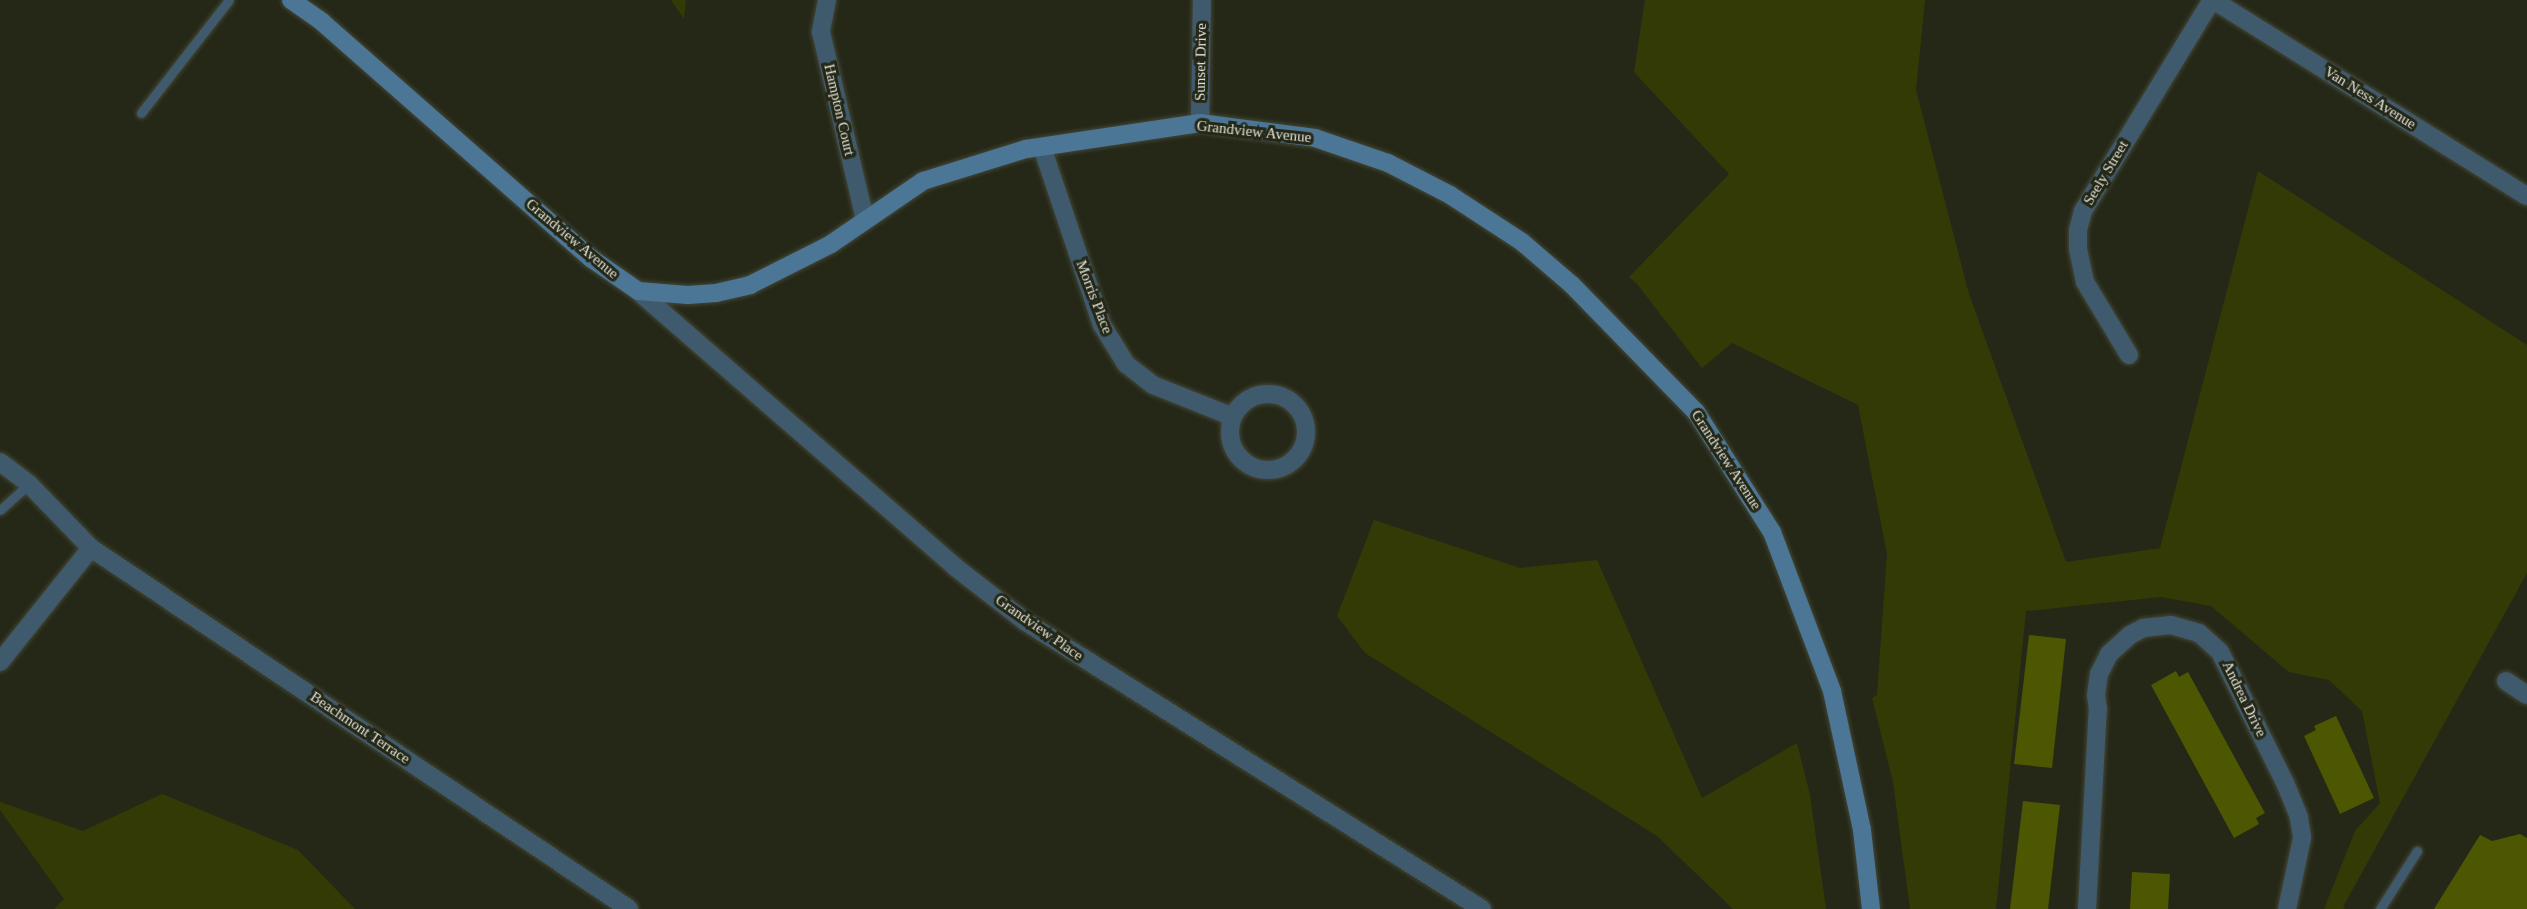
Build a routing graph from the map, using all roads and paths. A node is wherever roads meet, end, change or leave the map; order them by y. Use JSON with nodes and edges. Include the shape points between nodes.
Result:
{"nodes":[{"id":1,"x":229,"y":0,"type":"edge"},
{"id":2,"x":291,"y":0,"type":"edge"},
{"id":3,"x":827,"y":0,"type":"edge"},
{"id":4,"x":1202,"y":0,"type":"edge"},
{"id":5,"x":2212,"y":0,"type":"edge"},
{"id":6,"x":141,"y":113,"type":"dead end"},
{"id":7,"x":1200,"y":123,"type":"junction"},
{"id":8,"x":1042,"y":147,"type":"junction"},
{"id":9,"x":2527,"y":196,"type":"edge"},
{"id":10,"x":865,"y":220,"type":"junction"},
{"id":11,"x":638,"y":291,"type":"junction"},
{"id":12,"x":2129,"y":355,"type":"dead end"},
{"id":13,"x":1233,"y":417,"type":"junction"},
{"id":14,"x":0,"y":462,"type":"edge"},
{"id":15,"x":29,"y":484,"type":"junction"},
{"id":16,"x":0,"y":510,"type":"edge"},
{"id":17,"x":92,"y":548,"type":"junction"},
{"id":18,"x":0,"y":662,"type":"edge"},
{"id":19,"x":2506,"y":681,"type":"dead end"},
{"id":20,"x":2527,"y":695,"type":"edge"},
{"id":21,"x":2417,"y":851,"type":"dead end"},
{"id":22,"x":629,"y":909,"type":"edge"},
{"id":23,"x":1482,"y":909,"type":"edge"},
{"id":24,"x":1871,"y":909,"type":"edge"},
{"id":25,"x":2087,"y":909,"type":"edge"},
{"id":26,"x":2287,"y":909,"type":"edge"},
{"id":27,"x":2380,"y":909,"type":"edge"}],
"edges":[{"from":1,"to":6,"type":"lane"},
{"from":2,"to":11,"type":"main road","name":"Grandview Avenue","via":[[331,29],[592,259]]},
{"from":3,"to":10,"type":"street","name":"Hampton Court","via":[[821,32]]},
{"from":4,"to":7,"type":"street","name":"Sunset Drive"},
{"from":5,"to":9,"type":"street","name":"Van Ness Avenue"},
{"from":5,"to":12,"type":"street","name":"Seely Street","via":[[2083,211],[2078,230],[2085,282]]},
{"from":7,"to":8,"type":"main road","name":"Grandview Avenue"},
{"from":7,"to":24,"type":"main road","name":"Grandview Avenue","via":[[1315,138],[1388,163],[1450,195],[1522,242],[1572,285],[1696,411],[1772,532],[1832,691],[1862,830]]},
{"from":8,"to":10,"type":"main road","name":"Grandview Avenue","via":[[923,181]]},
{"from":8,"to":13,"type":"street","name":"Morris Place","via":[[1102,325],[1126,364],[1153,385]]},
{"from":10,"to":11,"type":"main road","name":"Grandview Avenue","via":[[831,244],[750,285],[688,295]]},
{"from":11,"to":23,"type":"street","name":"Grandview Place","via":[[955,567],[1026,622]]},
{"from":13,"to":13,"type":"street","via":[[1232,444],[1246,463],[1261,470],[1273,470],[1285,467],[1302,450],[1306,423],[1302,412],[1284,396],[1272,393],[1249,398]]},
{"from":14,"to":15,"type":"street","name":"Beachmont Terrace"},
{"from":15,"to":16,"type":"lane"},
{"from":15,"to":17,"type":"street","name":"Beachmont Terrace"},
{"from":17,"to":18,"type":"street"},
{"from":17,"to":22,"type":"street","name":"Beachmont Terrace"},
{"from":19,"to":20,"type":"street"},
{"from":21,"to":27,"type":"lane"},
{"from":25,"to":26,"type":"street","name":"Andrea Drive","via":[[2099,674],[2109,654],[2130,635],[2143,628],[2171,625],[2199,633],[2220,652],[2286,785],[2302,838]]}]}
